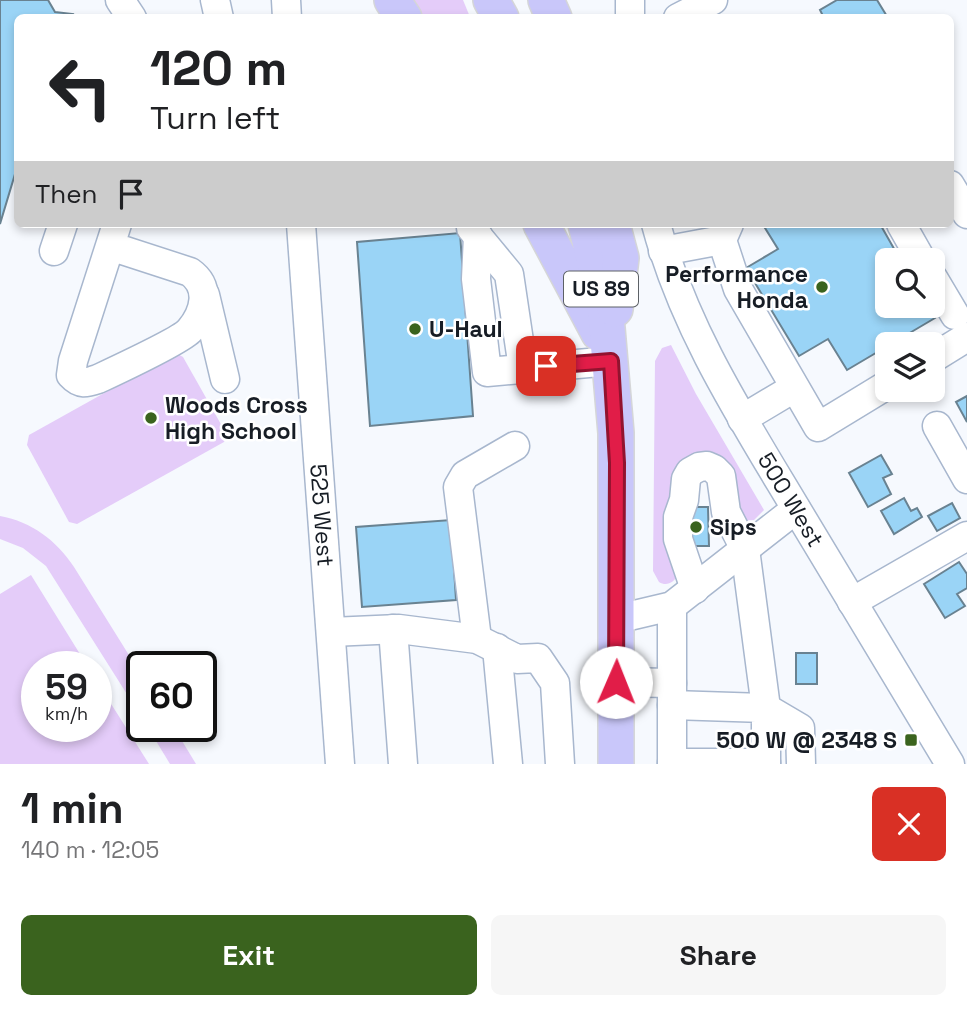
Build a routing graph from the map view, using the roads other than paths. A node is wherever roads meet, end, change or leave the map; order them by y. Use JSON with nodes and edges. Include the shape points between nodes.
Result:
{"nodes":[{"id":1,"x":713,"y":0,"type":"edge"},
{"id":2,"x":686,"y":14,"type":"edge"},
{"id":3,"x":954,"y":192,"type":"edge"},
{"id":4,"x":967,"y":214,"type":"edge"},
{"id":5,"x":62,"y":228,"type":"edge"},
{"id":6,"x":301,"y":228,"type":"edge"},
{"id":7,"x":543,"y":228,"type":"edge"},
{"id":8,"x":587,"y":228,"type":"edge"},
{"id":9,"x":613,"y":228,"type":"edge"},
{"id":10,"x":657,"y":228,"type":"edge"},
{"id":11,"x":903,"y":228,"type":"edge"},
{"id":12,"x":473,"y":230,"type":"edge"},
{"id":13,"x":725,"y":232,"type":"edge"},
{"id":14,"x":114,"y":235,"type":"edge"},
{"id":15,"x":915,"y":248,"type":"edge"},
{"id":16,"x":54,"y":251,"type":"dead end"},
{"id":17,"x":663,"y":251,"type":"junction"},
{"id":18,"x":205,"y":295,"type":"junction"},
{"id":19,"x":945,"y":295,"type":"edge"},
{"id":20,"x":964,"y":323,"type":"edge"},
{"id":21,"x":945,"y":344,"type":"edge"},
{"id":22,"x":611,"y":357,"type":"junction"},
{"id":23,"x":225,"y":379,"type":"dead end"},
{"id":24,"x":794,"y":388,"type":"junction"},
{"id":25,"x":875,"y":392,"type":"edge"},
{"id":26,"x":742,"y":419,"type":"junction"},
{"id":27,"x":937,"y":426,"type":"dead end"},
{"id":28,"x":515,"y":446,"type":"dead end"},
{"id":29,"x":967,"y":479,"type":"edge"},
{"id":30,"x":796,"y":509,"type":"junction"},
{"id":31,"x":967,"y":536,"type":"edge"},
{"id":32,"x":745,"y":549,"type":"junction"},
{"id":33,"x":695,"y":589,"type":"junction"},
{"id":34,"x":852,"y":602,"type":"junction"},
{"id":35,"x":672,"y":606,"type":"junction"},
{"id":36,"x":617,"y":619,"type":"junction"},
{"id":37,"x":393,"y":629,"type":"junction"},
{"id":38,"x":331,"y":632,"type":"junction"},
{"id":39,"x":487,"y":643,"type":"junction"},
{"id":40,"x":616,"y":682,"type":"junction"},
{"id":41,"x":672,"y":694,"type":"junction"},
{"id":42,"x":766,"y":708,"type":"junction"},
{"id":43,"x":340,"y":764,"type":"edge"},
{"id":44,"x":403,"y":764,"type":"edge"},
{"id":45,"x":508,"y":764,"type":"edge"},
{"id":46,"x":560,"y":764,"type":"edge"},
{"id":47,"x":616,"y":764,"type":"edge"},
{"id":48,"x":672,"y":764,"type":"edge"},
{"id":49,"x":766,"y":764,"type":"edge"},
{"id":50,"x":801,"y":764,"type":"edge"},
{"id":51,"x":950,"y":764,"type":"edge"}],
"edges":[{"from":1,"to":2,"type":"street"},
{"from":3,"to":4,"type":"street"},
{"from":5,"to":16,"type":"street"},
{"from":6,"to":38,"type":"street","name":"525 West"},
{"from":7,"to":22,"type":"main road"},
{"from":8,"to":22,"type":"main road","number":"US 89","via":[[605,305]]},
{"from":9,"to":22,"type":"main road","via":[[621,258]]},
{"from":10,"to":17,"type":"street","name":"500 West"},
{"from":11,"to":15,"type":"street"},
{"from":12,"to":22,"type":"street","via":[[487,372]]},
{"from":13,"to":17,"type":"street"},
{"from":13,"to":24,"type":"street","via":[[738,289]]},
{"from":14,"to":18,"type":"street","via":[[190,272],[199,278]]},
{"from":14,"to":18,"type":"street","via":[[73,361],[71,375],[76,380],[99,379],[189,331]]},
{"from":17,"to":26,"type":"street","name":"500 West","via":[[698,338]]},
{"from":18,"to":23,"type":"street"},
{"from":19,"to":20,"type":"street"},
{"from":20,"to":21,"type":"street"},
{"from":22,"to":36,"type":"main road","number":"US 89","via":[[617,433]]},
{"from":24,"to":25,"type":"street","via":[[818,427]]},
{"from":24,"to":26,"type":"street"},
{"from":26,"to":30,"type":"street","name":"500 West"},
{"from":27,"to":29,"type":"street"},
{"from":28,"to":39,"type":"street","via":[[464,475],[458,487]]},
{"from":30,"to":32,"type":"street"},
{"from":30,"to":34,"type":"street","name":"500 West"},
{"from":31,"to":34,"type":"street"},
{"from":32,"to":33,"type":"street"},
{"from":32,"to":33,"type":"street","via":[[726,512],[721,477],[707,466],[690,472],[678,517],[678,539]]},
{"from":32,"to":42,"type":"street"},
{"from":33,"to":35,"type":"street"},
{"from":34,"to":51,"type":"street","name":"500 West"},
{"from":35,"to":36,"type":"street"},
{"from":35,"to":41,"type":"street"},
{"from":36,"to":40,"type":"main road","number":"US 89"},
{"from":37,"to":38,"type":"street"},
{"from":37,"to":39,"type":"street"},
{"from":37,"to":44,"type":"street"},
{"from":38,"to":43,"type":"street","name":"525 West"},
{"from":39,"to":45,"type":"street"},
{"from":39,"to":46,"type":"street","via":[[517,659],[538,659],[555,683]]},
{"from":40,"to":41,"type":"street"},
{"from":40,"to":47,"type":"main road","number":"US 89"},
{"from":41,"to":42,"type":"street"},
{"from":41,"to":48,"type":"street"},
{"from":42,"to":49,"type":"street"},
{"from":42,"to":50,"type":"street","via":[[800,728]]},
{"from":48,"to":49,"type":"street"}]}
